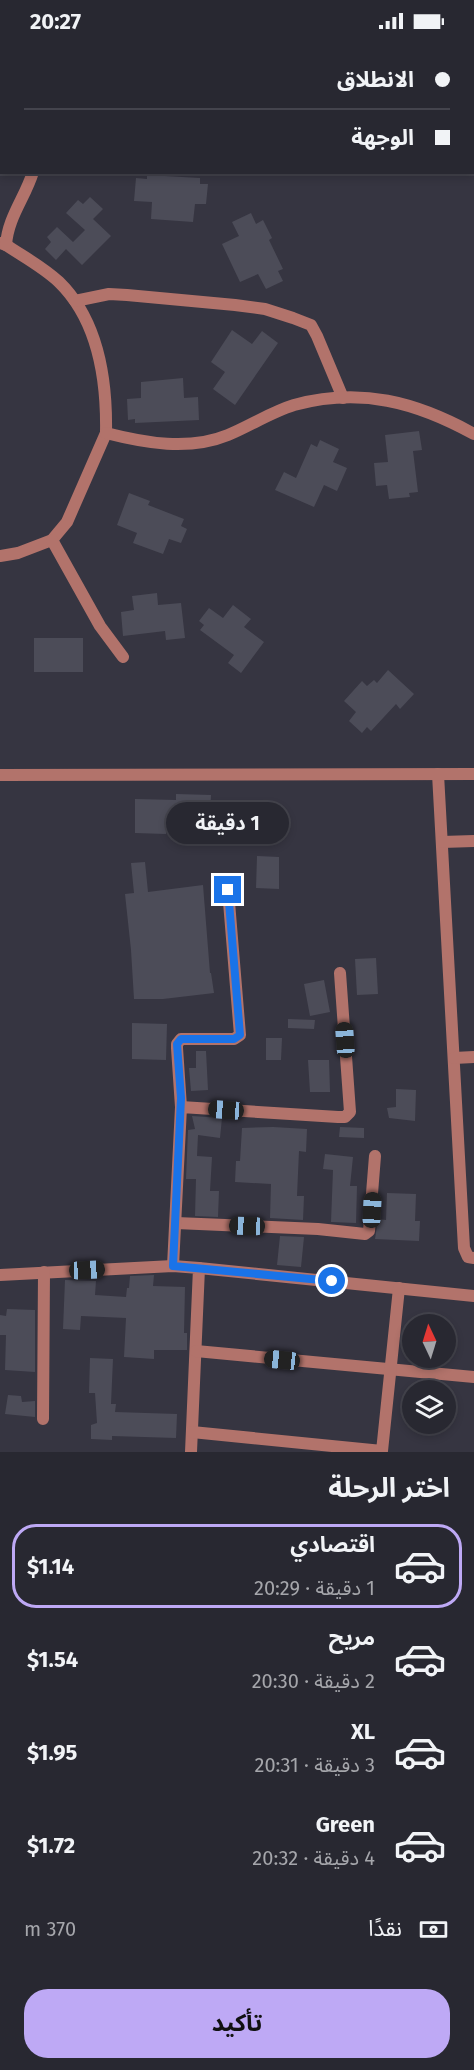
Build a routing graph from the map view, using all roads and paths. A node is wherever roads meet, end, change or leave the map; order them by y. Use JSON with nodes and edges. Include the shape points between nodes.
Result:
{"nodes":[{"id":1,"x":32,"y":174,"type":"edge"},
{"id":2,"x":3,"y":244,"type":"edge"},
{"id":3,"x":75,"y":301,"type":"junction"},
{"id":4,"x":343,"y":398,"type":"junction"},
{"id":5,"x":106,"y":432,"type":"junction"},
{"id":6,"x":474,"y":434,"type":"edge"},
{"id":7,"x":51,"y":540,"type":"junction"},
{"id":8,"x":0,"y":556,"type":"edge"},
{"id":9,"x":123,"y":657,"type":"dead end"},
{"id":10,"x":438,"y":774,"type":"junction"},
{"id":11,"x":474,"y":774,"type":"edge"},
{"id":12,"x":0,"y":775,"type":"edge"},
{"id":13,"x":474,"y":841,"type":"edge"},
{"id":14,"x":442,"y":842,"type":"junction"},
{"id":15,"x":228,"y":890,"type":"dead end"},
{"id":16,"x":340,"y":973,"type":"dead end"},
{"id":17,"x":474,"y":1057,"type":"edge"},
{"id":18,"x":454,"y":1058,"type":"junction"},
{"id":19,"x":181,"y":1107,"type":"junction"},
{"id":20,"x":375,"y":1156,"type":"dead end"},
{"id":21,"x":176,"y":1223,"type":"junction"},
{"id":22,"x":474,"y":1258,"type":"edge"},
{"id":23,"x":173,"y":1266,"type":"junction"},
{"id":24,"x":199,"y":1268,"type":"junction"},
{"id":25,"x":44,"y":1272,"type":"junction"},
{"id":26,"x":0,"y":1275,"type":"edge"},
{"id":27,"x":399,"y":1288,"type":"junction"},
{"id":28,"x":474,"y":1296,"type":"edge"},
{"id":29,"x":196,"y":1351,"type":"junction"},
{"id":30,"x":390,"y":1370,"type":"junction"},
{"id":31,"x":474,"y":1377,"type":"edge"},
{"id":32,"x":43,"y":1419,"type":"dead end"},
{"id":33,"x":192,"y":1432,"type":"junction"},
{"id":34,"x":191,"y":1452,"type":"edge"},
{"id":35,"x":388,"y":1452,"type":"edge"}],
"edges":[{"from":1,"to":2,"type":"street"},
{"from":2,"to":3,"type":"street","via":[[43,268]]},
{"from":3,"to":4,"type":"street","via":[[109,294],[128,295],[255,308],[292,318],[311,325]]},
{"from":3,"to":5,"type":"street","via":[[87,322],[103,373]]},
{"from":4,"to":5,"type":"street","via":[[294,405],[226,436],[205,441],[155,443]]},
{"from":4,"to":6,"type":"street","via":[[410,405]]},
{"from":5,"to":7,"type":"street","via":[[67,522]]},
{"from":7,"to":8,"type":"street"},
{"from":7,"to":9,"type":"street","via":[[100,626]]},
{"from":10,"to":11,"type":"street"},
{"from":10,"to":12,"type":"street"},
{"from":10,"to":14,"type":"street"},
{"from":13,"to":14,"type":"street"},
{"from":14,"to":18,"type":"street"},
{"from":15,"to":19,"type":"street","via":[[240,1035],[234,1039],[178,1041]]},
{"from":16,"to":19,"type":"street","via":[[351,1107],[345,1117]]},
{"from":17,"to":18,"type":"street"},
{"from":18,"to":22,"type":"street","via":[[464,1248],[468,1257]]},
{"from":19,"to":21,"type":"street"},
{"from":20,"to":21,"type":"street","via":[[369,1231],[365,1234]]},
{"from":21,"to":23,"type":"street"},
{"from":23,"to":24,"type":"street"},
{"from":23,"to":25,"type":"street"},
{"from":24,"to":27,"type":"street"},
{"from":24,"to":29,"type":"street"},
{"from":25,"to":26,"type":"street"},
{"from":25,"to":32,"type":"street"},
{"from":27,"to":28,"type":"street"},
{"from":27,"to":30,"type":"street"},
{"from":29,"to":30,"type":"street"},
{"from":29,"to":33,"type":"street"},
{"from":30,"to":31,"type":"street"},
{"from":30,"to":35,"type":"street"},
{"from":33,"to":34,"type":"street"},
{"from":33,"to":35,"type":"street"}]}
